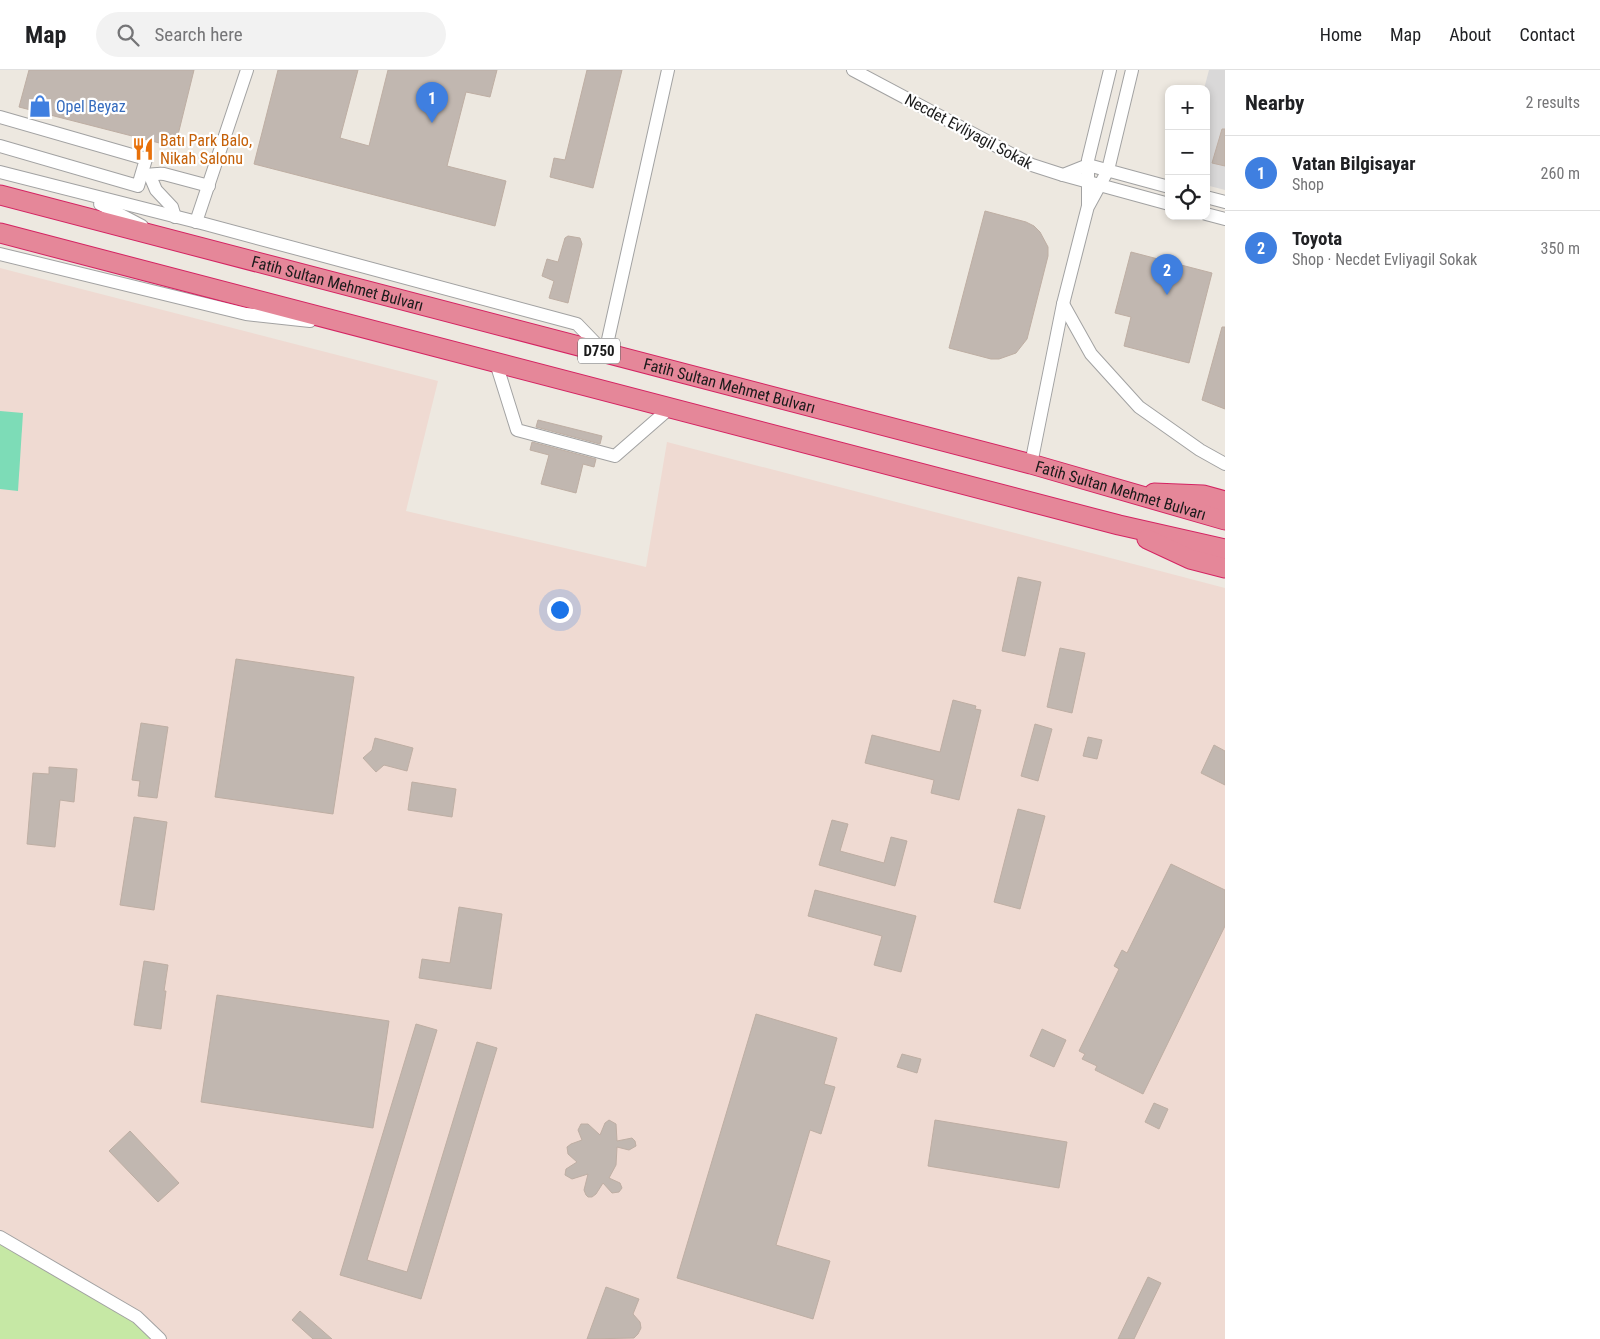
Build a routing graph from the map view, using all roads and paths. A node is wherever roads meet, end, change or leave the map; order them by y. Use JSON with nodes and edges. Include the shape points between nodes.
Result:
{"nodes":[{"id":1,"x":247,"y":70,"type":"edge"},
{"id":2,"x":668,"y":70,"type":"edge"},
{"id":3,"x":853,"y":70,"type":"edge"},
{"id":4,"x":1110,"y":70,"type":"edge"},
{"id":5,"x":1132,"y":70,"type":"edge"},
{"id":6,"x":0,"y":117,"type":"edge"},
{"id":7,"x":0,"y":146,"type":"edge"},
{"id":8,"x":1088,"y":165,"type":"junction"},
{"id":9,"x":1108,"y":170,"type":"junction"},
{"id":10,"x":0,"y":172,"type":"edge"},
{"id":11,"x":146,"y":175,"type":"junction"},
{"id":12,"x":1063,"y":175,"type":"junction"},
{"id":13,"x":1094,"y":185,"type":"junction"},
{"id":14,"x":1165,"y":185,"type":"edge"},
{"id":15,"x":209,"y":186,"type":"junction"},
{"id":16,"x":81,"y":193,"type":"junction"},
{"id":17,"x":0,"y":195,"type":"edge"},
{"id":18,"x":1210,"y":198,"type":"edge"},
{"id":19,"x":1225,"y":202,"type":"edge"},
{"id":20,"x":1165,"y":203,"type":"edge"},
{"id":21,"x":1210,"y":215,"type":"edge"},
{"id":22,"x":175,"y":217,"type":"junction"},
{"id":23,"x":1225,"y":219,"type":"edge"},
{"id":24,"x":196,"y":222,"type":"junction"},
{"id":25,"x":0,"y":233,"type":"edge"},
{"id":26,"x":164,"y":238,"type":"junction"},
{"id":27,"x":0,"y":254,"type":"edge"},
{"id":28,"x":1062,"y":304,"type":"junction"},
{"id":29,"x":354,"y":326,"type":"junction"},
{"id":30,"x":605,"y":352,"type":"junction"},
{"id":31,"x":496,"y":363,"type":"junction"},
{"id":32,"x":670,"y":408,"type":"junction"},
{"id":33,"x":1032,"y":464,"type":"junction"},
{"id":34,"x":1225,"y":464,"type":"edge"},
{"id":35,"x":1126,"y":492,"type":"junction"},
{"id":36,"x":1225,"y":501,"type":"edge"},
{"id":37,"x":1225,"y":520,"type":"edge"},
{"id":38,"x":1119,"y":525,"type":"junction"},
{"id":39,"x":1225,"y":550,"type":"edge"},
{"id":40,"x":1225,"y":568,"type":"edge"},
{"id":41,"x":0,"y":1237,"type":"edge"},
{"id":42,"x":160,"y":1339,"type":"edge"}],
"edges":[{"from":1,"to":15,"type":"street"},
{"from":2,"to":30,"type":"street"},
{"from":3,"to":12,"type":"street","name":"Necdet Evliyagil Sokak","via":[[1032,165]]},
{"from":4,"to":8,"type":"street"},
{"from":5,"to":9,"type":"street"},
{"from":6,"to":11,"type":"street","via":[[146,159]]},
{"from":7,"to":11,"type":"street","via":[[138,186]]},
{"from":8,"to":9,"type":"street"},
{"from":8,"to":12,"type":"street"},
{"from":8,"to":13,"type":"street"},
{"from":9,"to":13,"type":"street"},
{"from":9,"to":14,"type":"street"},
{"from":10,"to":16,"type":"street"},
{"from":11,"to":15,"type":"street","via":[[164,174]]},
{"from":11,"to":22,"type":"street","via":[[172,207]]},
{"from":12,"to":13,"type":"street","name":"Necdet Evliyagil Sokak"},
{"from":13,"to":20,"type":"street","name":"Necdet Evliyagil Sokak"},
{"from":13,"to":28,"type":"street"},
{"from":15,"to":24,"type":"street"},
{"from":16,"to":22,"type":"street"},
{"from":16,"to":26,"type":"street"},
{"from":17,"to":26,"type":"highway","name":"Fatih Sultan Mehmet Bulvarı","number":"D750"},
{"from":18,"to":19,"type":"street"},
{"from":21,"to":23,"type":"street"},
{"from":22,"to":24,"type":"street"},
{"from":24,"to":30,"type":"street","via":[[577,324]]},
{"from":25,"to":29,"type":"highway","name":"Fatih Sultan Mehmet Bulvarı","number":"D750"},
{"from":26,"to":30,"type":"highway","name":"Fatih Sultan Mehmet Bulvarı","number":"D750"},
{"from":27,"to":29,"type":"street","via":[[246,314]]},
{"from":28,"to":33,"type":"street"},
{"from":28,"to":34,"type":"street","via":[[1091,354],[1139,407]]},
{"from":29,"to":31,"type":"highway","name":"Fatih Sultan Mehmet Bulvarı","number":"D750"},
{"from":30,"to":33,"type":"highway","name":"Fatih Sultan Mehmet Bulvarı","number":"D750"},
{"from":31,"to":32,"type":"highway","name":"Fatih Sultan Mehmet Bulvarı","number":"D750"},
{"from":31,"to":32,"type":"street","via":[[517,430],[615,456]]},
{"from":32,"to":38,"type":"highway","name":"Fatih Sultan Mehmet Bulvarı","number":"D750"},
{"from":33,"to":35,"type":"highway","name":"Fatih Sultan Mehmet Bulvarı","number":"D750"},
{"from":35,"to":36,"type":"highway","via":[[1203,495]]},
{"from":35,"to":37,"type":"highway","name":"Fatih Sultan Mehmet Bulvarı","number":"D750"},
{"from":38,"to":39,"type":"highway","name":"Fatih Sultan Mehmet Bulvarı","number":"D750"},
{"from":38,"to":40,"type":"highway","via":[[1190,559]]},
{"from":41,"to":42,"type":"street","via":[[137,1317]]}]}
